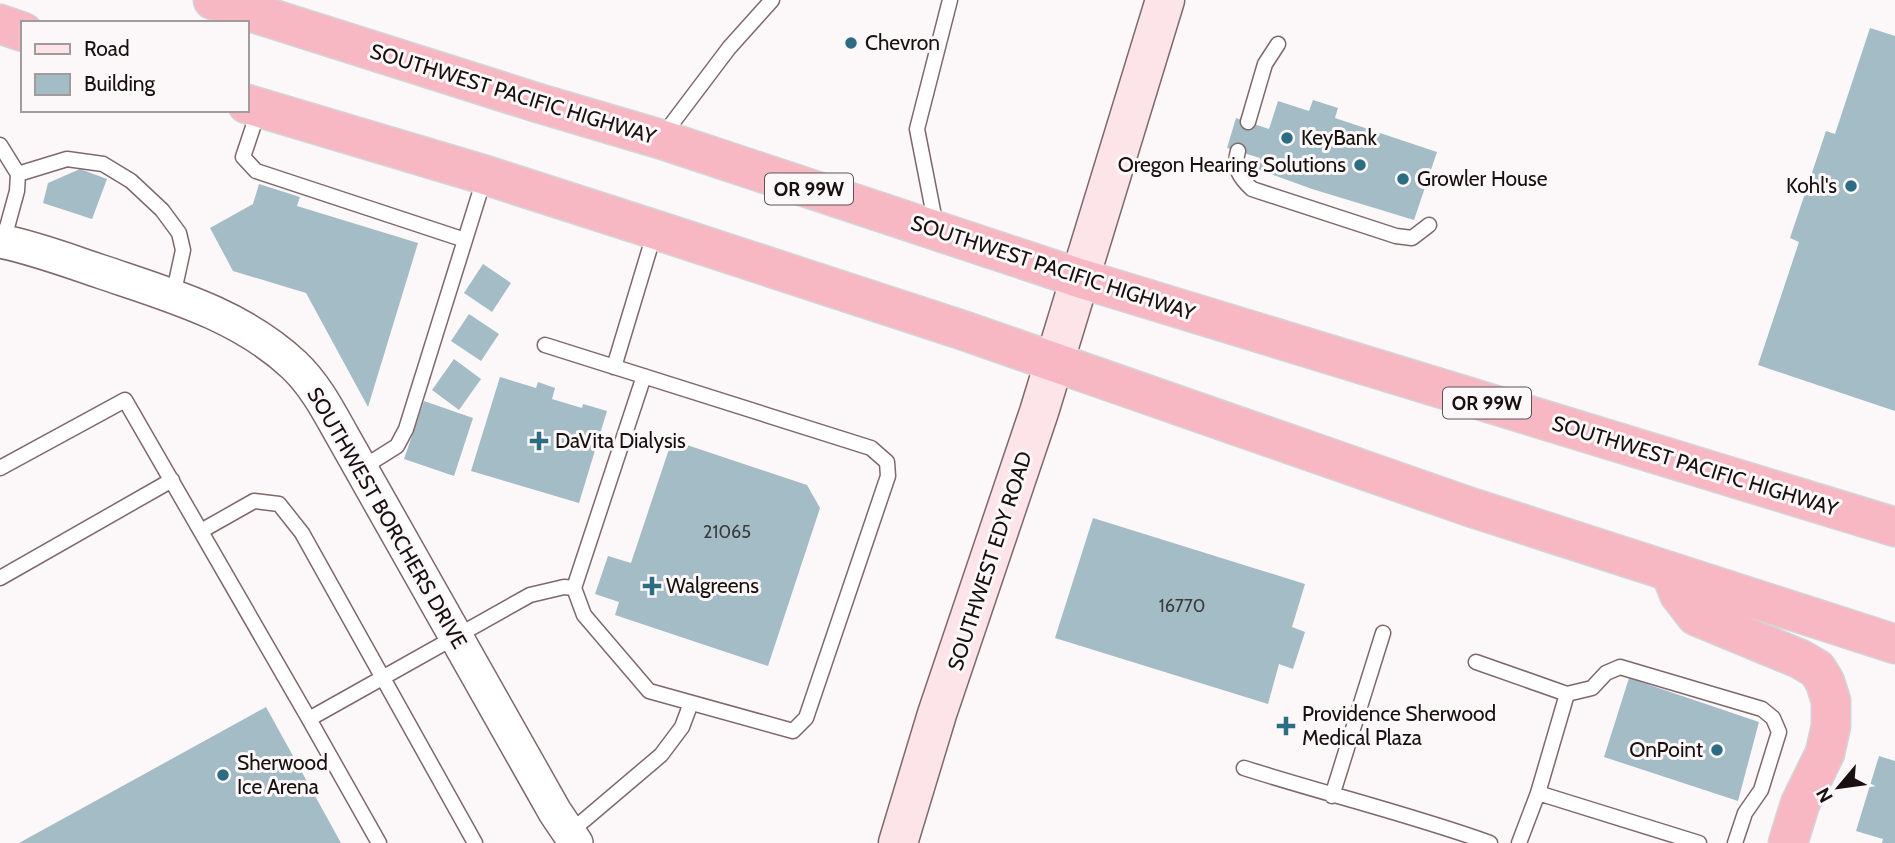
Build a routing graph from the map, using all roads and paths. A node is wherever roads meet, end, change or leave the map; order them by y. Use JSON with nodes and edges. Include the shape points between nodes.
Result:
{"nodes":[{"id":1,"x":213,"y":0,"type":"edge"},
{"id":2,"x":772,"y":0,"type":"edge"},
{"id":3,"x":950,"y":0,"type":"edge"},
{"id":4,"x":1165,"y":0,"type":"edge"},
{"id":5,"x":0,"y":24,"type":"edge"},
{"id":6,"x":21,"y":31,"type":"edge"},
{"id":7,"x":1278,"y":44,"type":"dead end"},
{"id":8,"x":253,"y":106,"type":"edge"},
{"id":9,"x":1248,"y":122,"type":"dead end"},
{"id":10,"x":660,"y":139,"type":"junction"},
{"id":11,"x":0,"y":145,"type":"edge"},
{"id":12,"x":1238,"y":151,"type":"dead end"},
{"id":13,"x":18,"y":174,"type":"junction"},
{"id":14,"x":485,"y":175,"type":"junction"},
{"id":15,"x":1429,"y":225,"type":"dead end"},
{"id":16,"x":656,"y":230,"type":"junction"},
{"id":17,"x":937,"y":231,"type":"junction"},
{"id":18,"x":465,"y":240,"type":"junction"},
{"id":19,"x":2,"y":241,"type":"edge"},
{"id":20,"x":1079,"y":278,"type":"junction"},
{"id":21,"x":173,"y":296,"type":"junction"},
{"id":22,"x":545,"y":345,"type":"dead end"},
{"id":23,"x":1054,"y":362,"type":"junction"},
{"id":24,"x":614,"y":367,"type":"junction"},
{"id":25,"x":644,"y":376,"type":"junction"},
{"id":26,"x":0,"y":468,"type":"edge"},
{"id":27,"x":362,"y":468,"type":"junction"},
{"id":28,"x":172,"y":480,"type":"junction"},
{"id":29,"x":1895,"y":527,"type":"edge"},
{"id":30,"x":201,"y":531,"type":"junction"},
{"id":31,"x":1671,"y":573,"type":"junction"},
{"id":32,"x":0,"y":578,"type":"edge"},
{"id":33,"x":574,"y":588,"type":"junction"},
{"id":34,"x":1383,"y":633,"type":"dead end"},
{"id":35,"x":456,"y":637,"type":"junction"},
{"id":36,"x":1895,"y":644,"type":"edge"},
{"id":37,"x":1476,"y":662,"type":"dead end"},
{"id":38,"x":383,"y":678,"type":"junction"},
{"id":39,"x":1567,"y":694,"type":"junction"},
{"id":40,"x":691,"y":703,"type":"junction"},
{"id":41,"x":309,"y":719,"type":"junction"},
{"id":42,"x":1244,"y":768,"type":"dead end"},
{"id":43,"x":1538,"y":793,"type":"junction"},
{"id":44,"x":1332,"y":796,"type":"junction"},
{"id":45,"x":572,"y":838,"type":"edge"},
{"id":46,"x":379,"y":843,"type":"edge"},
{"id":47,"x":475,"y":843,"type":"edge"},
{"id":48,"x":898,"y":843,"type":"edge"},
{"id":49,"x":1490,"y":843,"type":"edge"},
{"id":50,"x":1519,"y":843,"type":"edge"},
{"id":51,"x":1699,"y":843,"type":"edge"},
{"id":52,"x":1735,"y":843,"type":"edge"},
{"id":53,"x":1788,"y":843,"type":"edge"}],
"edges":[{"from":1,"to":10,"type":"highway","name":"SOUTHWEST PACIFIC HIGHWAY","number":"OR 99W"},
{"from":2,"to":10,"type":"lane"},
{"from":3,"to":17,"type":"lane","via":[[916,129]]},
{"from":4,"to":20,"type":"main road","name":"SOUTHWEST EDY ROAD"},
{"from":5,"to":6,"type":"highway"},
{"from":7,"to":9,"type":"lane","via":[[1265,64]]},
{"from":8,"to":14,"type":"highway"},
{"from":8,"to":18,"type":"lane","via":[[243,157],[256,171]]},
{"from":10,"to":17,"type":"highway","name":"SOUTHWEST PACIFIC HIGHWAY","number":"OR 99W"},
{"from":11,"to":13,"type":"lane"},
{"from":12,"to":15,"type":"lane","via":[[1239,177],[1252,188],[1396,236],[1412,238]]},
{"from":13,"to":19,"type":"lane"},
{"from":13,"to":21,"type":"lane","via":[[67,159],[103,164],[131,181],[162,210],[178,233],[183,250]]},
{"from":14,"to":16,"type":"highway"},
{"from":14,"to":18,"type":"lane"},
{"from":16,"to":23,"type":"highway"},
{"from":16,"to":24,"type":"lane"},
{"from":17,"to":20,"type":"highway","name":"SOUTHWEST PACIFIC HIGHWAY","number":"OR 99W"},
{"from":18,"to":27,"type":"lane","via":[[407,429],[397,446]]},
{"from":19,"to":21,"type":"street","name":"SOUTHWEST BORCHERS DRIVE"},
{"from":20,"to":23,"type":"main road","name":"SOUTHWEST EDY ROAD"},
{"from":20,"to":29,"type":"highway","name":"SOUTHWEST PACIFIC HIGHWAY","number":"OR 99W"},
{"from":21,"to":27,"type":"street","name":"SOUTHWEST BORCHERS DRIVE","via":[[236,323],[294,366],[315,389]]},
{"from":22,"to":24,"type":"lane"},
{"from":23,"to":31,"type":"highway"},
{"from":23,"to":48,"type":"main road","name":"SOUTHWEST EDY ROAD"},
{"from":24,"to":25,"type":"lane"},
{"from":25,"to":33,"type":"lane"},
{"from":25,"to":40,"type":"lane","via":[[871,448],[887,462],[888,476],[806,718],[793,731]]},
{"from":26,"to":28,"type":"lane","via":[[125,400]]},
{"from":27,"to":35,"type":"street","name":"SOUTHWEST BORCHERS DRIVE"},
{"from":28,"to":30,"type":"lane"},
{"from":28,"to":32,"type":"lane"},
{"from":30,"to":38,"type":"lane","via":[[254,501],[279,504],[302,533]]},
{"from":30,"to":41,"type":"lane"},
{"from":31,"to":36,"type":"highway"},
{"from":31,"to":53,"type":"highway","via":[[1679,594],[1696,616],[1800,659],[1817,669],[1825,682],[1831,701],[1825,753],[1800,804]]},
{"from":33,"to":35,"type":"lane","via":[[530,594]]},
{"from":33,"to":40,"type":"lane","via":[[584,615],[649,691]]},
{"from":34,"to":44,"type":"lane"},
{"from":35,"to":38,"type":"lane"},
{"from":35,"to":45,"type":"street","name":"SOUTHWEST BORCHERS DRIVE"},
{"from":37,"to":39,"type":"lane"},
{"from":38,"to":41,"type":"lane"},
{"from":38,"to":47,"type":"lane"},
{"from":39,"to":43,"type":"lane"},
{"from":39,"to":52,"type":"lane","via":[[1592,688],[1606,673],[1620,667],[1762,709],[1773,718],[1779,733],[1761,790],[1745,813]]},
{"from":40,"to":45,"type":"lane","via":[[682,727],[661,755]]},
{"from":41,"to":46,"type":"lane"},
{"from":42,"to":44,"type":"lane"},
{"from":43,"to":50,"type":"lane"},
{"from":43,"to":51,"type":"lane"},
{"from":44,"to":49,"type":"lane"}]}
